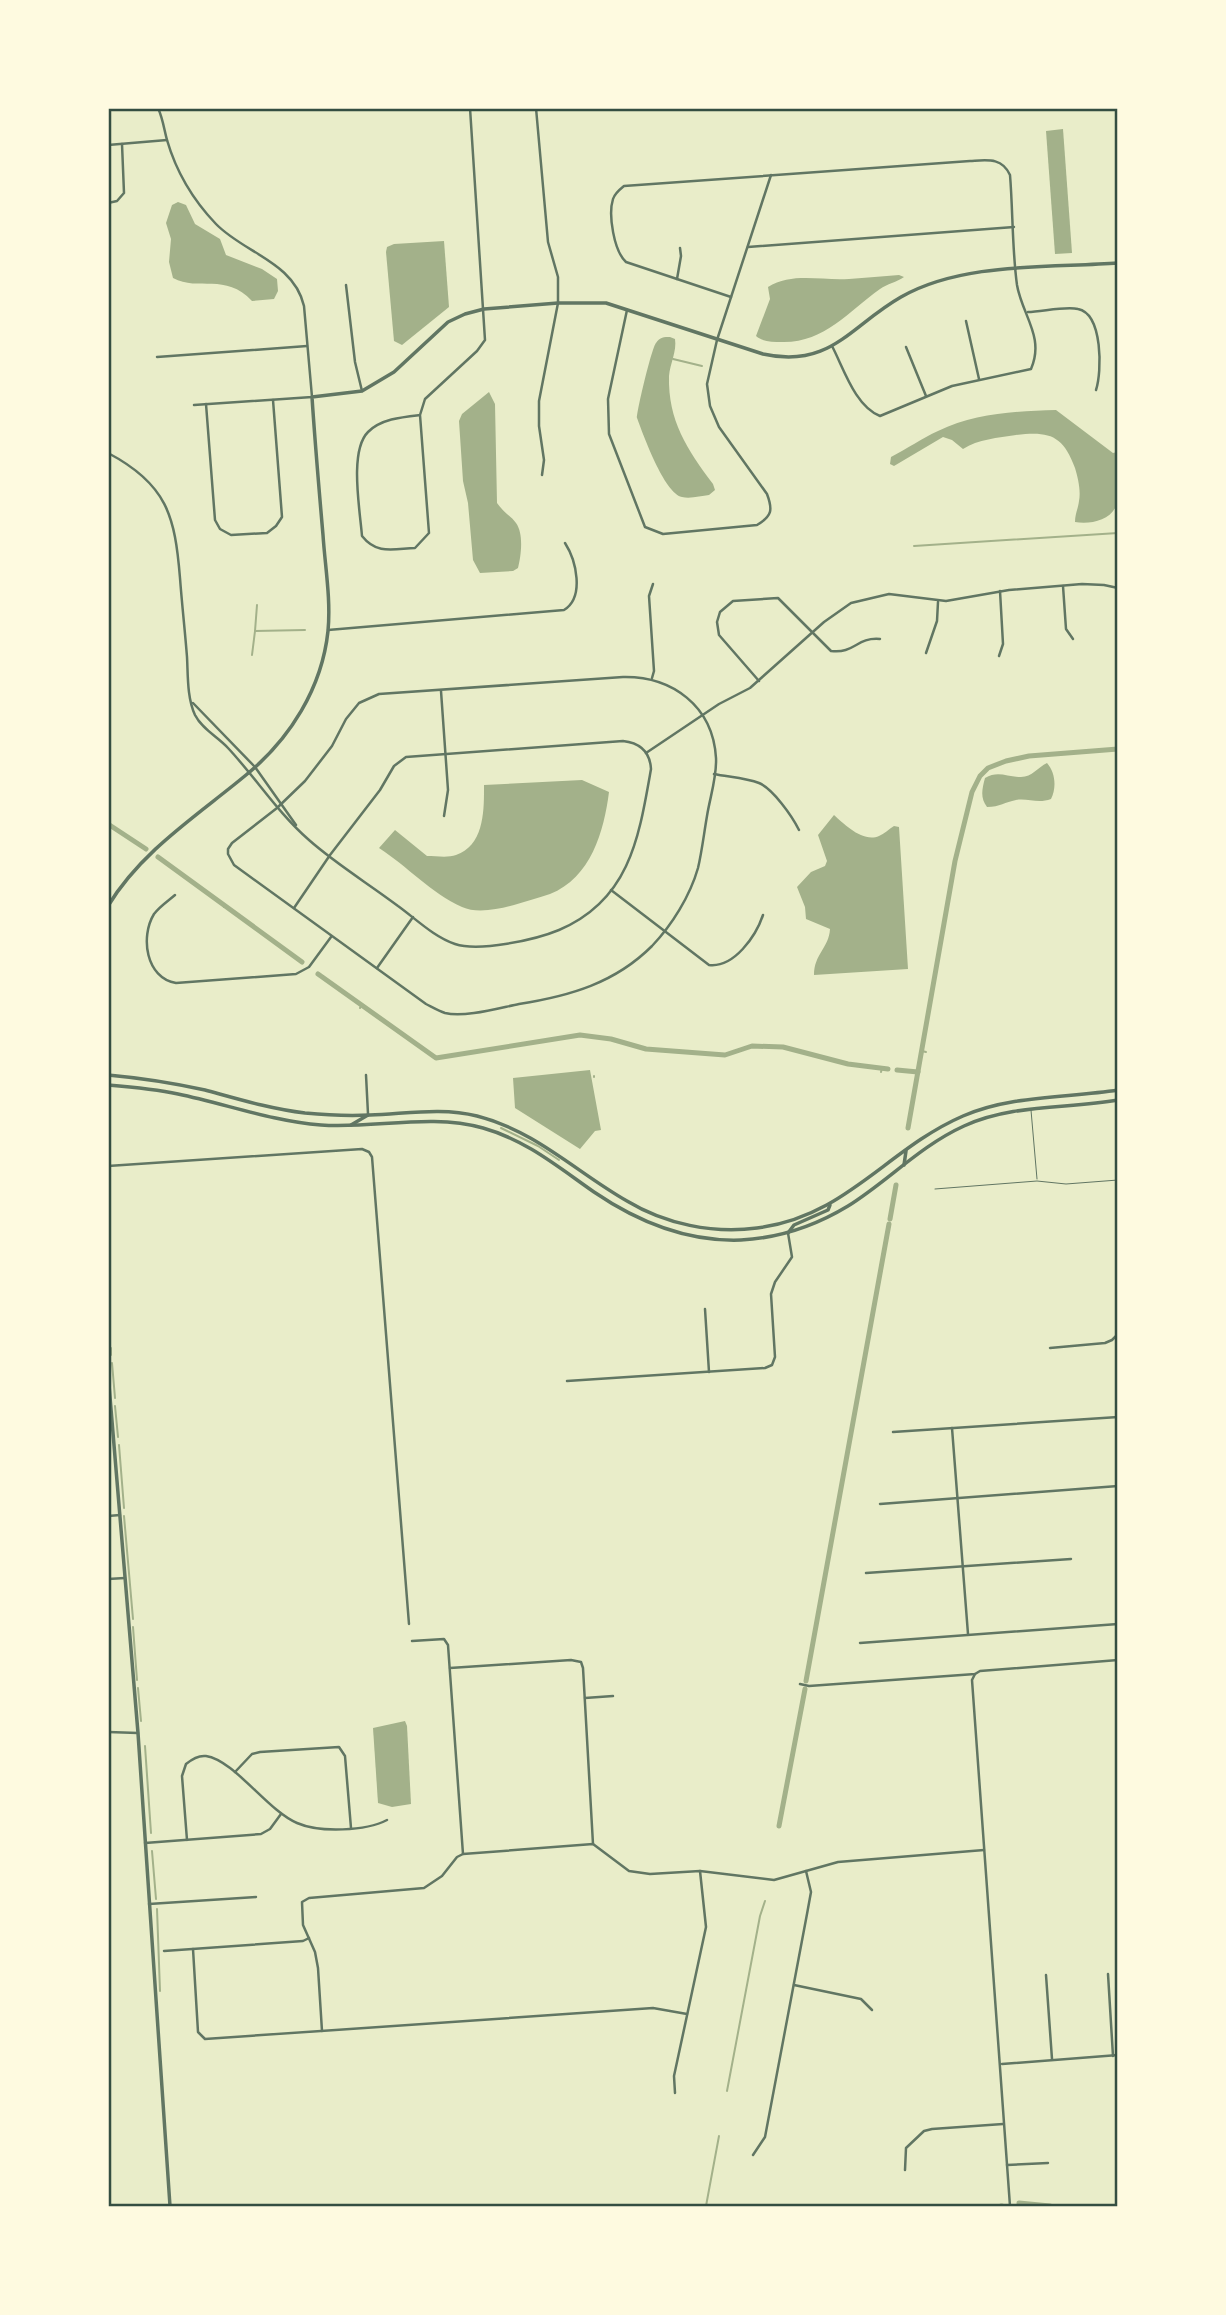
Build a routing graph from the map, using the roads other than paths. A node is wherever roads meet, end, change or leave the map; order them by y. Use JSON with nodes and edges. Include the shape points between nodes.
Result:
{"nodes":[{"id":1,"x":158,"y":108,"type":"edge"},
{"id":2,"x":470,"y":108,"type":"edge"},
{"id":3,"x":536,"y":108,"type":"edge"},
{"id":4,"x":167,"y":140,"type":"junction"},
{"id":5,"x":122,"y":144,"type":"junction"},
{"id":6,"x":108,"y":145,"type":"edge"},
{"id":7,"x":771,"y":175,"type":"junction"},
{"id":8,"x":108,"y":203,"type":"edge"},
{"id":9,"x":1014,"y":227,"type":"junction"},
{"id":10,"x":748,"y":247,"type":"junction"},
{"id":11,"x":680,"y":248,"type":"dead end"},
{"id":12,"x":1118,"y":264,"type":"edge"},
{"id":13,"x":1016,"y":270,"type":"junction"},
{"id":14,"x":677,"y":279,"type":"junction"},
{"id":15,"x":346,"y":285,"type":"dead end"},
{"id":16,"x":731,"y":296,"type":"junction"},
{"id":17,"x":558,"y":303,"type":"junction"},
{"id":18,"x":484,"y":309,"type":"junction"},
{"id":19,"x":627,"y":310,"type":"junction"},
{"id":20,"x":1028,"y":312,"type":"junction"},
{"id":21,"x":966,"y":321,"type":"dead end"},
{"id":22,"x":717,"y":340,"type":"junction"},
{"id":23,"x":307,"y":346,"type":"junction"},
{"id":24,"x":832,"y":346,"type":"junction"},
{"id":25,"x":906,"y":347,"type":"dead end"},
{"id":26,"x":157,"y":357,"type":"dead end"},
{"id":27,"x":979,"y":379,"type":"junction"},
{"id":28,"x":1096,"y":390,"type":"dead end"},
{"id":29,"x":362,"y":391,"type":"junction"},
{"id":30,"x":312,"y":397,"type":"junction"},
{"id":31,"x":926,"y":397,"type":"junction"},
{"id":32,"x":273,"y":399,"type":"junction"},
{"id":33,"x":206,"y":404,"type":"junction"},
{"id":34,"x":194,"y":405,"type":"dead end"},
{"id":35,"x":420,"y":415,"type":"junction"},
{"id":36,"x":108,"y":453,"type":"edge"},
{"id":37,"x":542,"y":475,"type":"dead end"},
{"id":38,"x":771,"y":514,"type":"junction"},
{"id":39,"x":776,"y":519,"type":"dead end"},
{"id":40,"x":565,"y":543,"type":"dead end"},
{"id":41,"x":653,"y":584,"type":"dead end"},
{"id":42,"x":1063,"y":586,"type":"junction"},
{"id":43,"x":1118,"y":588,"type":"edge"},
{"id":44,"x":1000,"y":591,"type":"junction"},
{"id":45,"x":938,"y":601,"type":"junction"},
{"id":46,"x":328,"y":630,"type":"junction"},
{"id":47,"x":812,"y":633,"type":"junction"},
{"id":48,"x":880,"y":639,"type":"dead end"},
{"id":49,"x":1073,"y":639,"type":"dead end"},
{"id":50,"x":926,"y":653,"type":"dead end"},
{"id":51,"x":999,"y":656,"type":"dead end"},
{"id":52,"x":652,"y":679,"type":"junction"},
{"id":53,"x":759,"y":681,"type":"junction"},
{"id":54,"x":441,"y":690,"type":"junction"},
{"id":55,"x":193,"y":703,"type":"junction"},
{"id":56,"x":701,"y":716,"type":"junction"},
{"id":57,"x":446,"y":753,"type":"junction"},
{"id":58,"x":646,"y":753,"type":"junction"},
{"id":59,"x":255,"y":767,"type":"junction"},
{"id":60,"x":248,"y":773,"type":"junction"},
{"id":61,"x":715,"y":774,"type":"junction"},
{"id":62,"x":282,"y":804,"type":"junction"},
{"id":63,"x":277,"y":808,"type":"junction"},
{"id":64,"x":444,"y":816,"type":"dead end"},
{"id":65,"x":296,"y":826,"type":"junction"},
{"id":66,"x":799,"y":830,"type":"dead end"},
{"id":67,"x":330,"y":855,"type":"junction"},
{"id":68,"x":611,"y":890,"type":"junction"},
{"id":69,"x":175,"y":895,"type":"dead end"},
{"id":70,"x":108,"y":906,"type":"edge"},
{"id":71,"x":293,"y":908,"type":"junction"},
{"id":72,"x":764,"y":915,"type":"dead end"},
{"id":73,"x":413,"y":917,"type":"junction"},
{"id":74,"x":663,"y":931,"type":"junction"},
{"id":75,"x":332,"y":936,"type":"junction"},
{"id":76,"x":377,"y":968,"type":"junction"},
{"id":77,"x":108,"y":1075,"type":"edge"},
{"id":78,"x":366,"y":1075,"type":"dead end"},
{"id":79,"x":108,"y":1086,"type":"edge"},
{"id":80,"x":1118,"y":1090,"type":"edge"},
{"id":81,"x":1118,"y":1100,"type":"edge"},
{"id":82,"x":1031,"y":1110,"type":"junction"},
{"id":83,"x":368,"y":1115,"type":"junction"},
{"id":84,"x":349,"y":1126,"type":"junction"},
{"id":85,"x":924,"y":1138,"type":"junction"},
{"id":86,"x":906,"y":1151,"type":"junction"},
{"id":87,"x":920,"y":1152,"type":"junction"},
{"id":88,"x":904,"y":1164,"type":"junction"},
{"id":89,"x":108,"y":1166,"type":"edge"},
{"id":90,"x":1118,"y":1180,"type":"edge"},
{"id":91,"x":1037,"y":1181,"type":"junction"},
{"id":92,"x":935,"y":1189,"type":"dead end"},
{"id":93,"x":830,"y":1205,"type":"junction"},
{"id":94,"x":788,"y":1233,"type":"junction"},
{"id":95,"x":705,"y":1309,"type":"dead end"},
{"id":96,"x":1118,"y":1334,"type":"edge"},
{"id":97,"x":1050,"y":1348,"type":"dead end"},
{"id":98,"x":709,"y":1372,"type":"junction"},
{"id":99,"x":108,"y":1373,"type":"edge"},
{"id":100,"x":567,"y":1381,"type":"dead end"},
{"id":101,"x":110,"y":1410,"type":"edge"},
{"id":102,"x":1118,"y":1417,"type":"edge"},
{"id":103,"x":952,"y":1428,"type":"junction"},
{"id":104,"x":893,"y":1432,"type":"dead end"},
{"id":105,"x":111,"y":1451,"type":"edge"},
{"id":106,"x":1118,"y":1486,"type":"edge"},
{"id":107,"x":958,"y":1497,"type":"junction"},
{"id":108,"x":880,"y":1504,"type":"dead end"},
{"id":109,"x":120,"y":1515,"type":"junction"},
{"id":110,"x":108,"y":1516,"type":"edge"},
{"id":111,"x":1071,"y":1559,"type":"dead end"},
{"id":112,"x":964,"y":1567,"type":"junction"},
{"id":113,"x":866,"y":1573,"type":"dead end"},
{"id":114,"x":125,"y":1578,"type":"junction"},
{"id":115,"x":108,"y":1579,"type":"edge"},
{"id":116,"x":1118,"y":1623,"type":"edge"},
{"id":117,"x":409,"y":1624,"type":"dead end"},
{"id":118,"x":968,"y":1634,"type":"junction"},
{"id":119,"x":412,"y":1641,"type":"dead end"},
{"id":120,"x":860,"y":1643,"type":"dead end"},
{"id":121,"x":1118,"y":1660,"type":"edge"},
{"id":122,"x":450,"y":1668,"type":"junction"},
{"id":123,"x":975,"y":1674,"type":"junction"},
{"id":124,"x":800,"y":1684,"type":"dead end"},
{"id":125,"x":612,"y":1696,"type":"dead end"},
{"id":126,"x":585,"y":1698,"type":"junction"},
{"id":127,"x":108,"y":1732,"type":"edge"},
{"id":128,"x":138,"y":1732,"type":"junction"},
{"id":129,"x":234,"y":1773,"type":"junction"},
{"id":130,"x":281,"y":1814,"type":"junction"},
{"id":131,"x":387,"y":1820,"type":"dead end"},
{"id":132,"x":351,"y":1828,"type":"junction"},
{"id":133,"x":187,"y":1840,"type":"junction"},
{"id":134,"x":145,"y":1843,"type":"junction"},
{"id":135,"x":593,"y":1844,"type":"junction"},
{"id":136,"x":984,"y":1850,"type":"junction"},
{"id":137,"x":463,"y":1854,"type":"junction"},
{"id":138,"x":700,"y":1871,"type":"junction"},
{"id":139,"x":806,"y":1871,"type":"junction"},
{"id":140,"x":256,"y":1897,"type":"dead end"},
{"id":141,"x":149,"y":1904,"type":"junction"},
{"id":142,"x":309,"y":1938,"type":"junction"},
{"id":143,"x":193,"y":1949,"type":"junction"},
{"id":144,"x":164,"y":1951,"type":"dead end"},
{"id":145,"x":1108,"y":1974,"type":"dead end"},
{"id":146,"x":1046,"y":1975,"type":"dead end"},
{"id":147,"x":794,"y":1985,"type":"junction"},
{"id":148,"x":872,"y":2010,"type":"dead end"},
{"id":149,"x":687,"y":2014,"type":"junction"},
{"id":150,"x":322,"y":2031,"type":"junction"},
{"id":151,"x":1115,"y":2056,"type":"edge"},
{"id":152,"x":1052,"y":2060,"type":"junction"},
{"id":153,"x":1001,"y":2064,"type":"junction"},
{"id":154,"x":675,"y":2093,"type":"dead end"},
{"id":155,"x":1004,"y":2124,"type":"junction"},
{"id":156,"x":753,"y":2155,"type":"dead end"},
{"id":157,"x":1048,"y":2163,"type":"dead end"},
{"id":158,"x":1007,"y":2165,"type":"junction"},
{"id":159,"x":905,"y":2170,"type":"dead end"},
{"id":160,"x":170,"y":2207,"type":"edge"},
{"id":161,"x":1010,"y":2207,"type":"edge"}],
"edges":[{"from":1,"to":4,"type":"street"},
{"from":2,"to":18,"type":"street"},
{"from":3,"to":17,"type":"street"},
{"from":4,"to":5,"type":"street"},
{"from":4,"to":23,"type":"street","via":[[191,193],[213,221],[292,278],[302,296]]},
{"from":5,"to":6,"type":"street"},
{"from":5,"to":8,"type":"street","via":[[124,193]]},
{"from":7,"to":9,"type":"street","via":[[991,160],[1000,162],[1010,175]]},
{"from":7,"to":10,"type":"street"},
{"from":7,"to":14,"type":"street","via":[[624,186],[616,193],[612,202],[619,256]]},
{"from":9,"to":10,"type":"street"},
{"from":9,"to":13,"type":"street"},
{"from":10,"to":16,"type":"street"},
{"from":11,"to":14,"type":"street"},
{"from":12,"to":13,"type":"street"},
{"from":13,"to":20,"type":"street","via":[[1021,301]]},
{"from":13,"to":24,"type":"street","via":[[977,272],[925,285],[900,297]]},
{"from":14,"to":16,"type":"street"},
{"from":15,"to":29,"type":"street"},
{"from":16,"to":22,"type":"street"},
{"from":17,"to":18,"type":"street"},
{"from":17,"to":19,"type":"street","via":[[606,303]]},
{"from":17,"to":37,"type":"street","via":[[539,401]]},
{"from":18,"to":29,"type":"street","via":[[449,323],[394,372]]},
{"from":18,"to":35,"type":"street","via":[[485,340],[425,399]]},
{"from":19,"to":22,"type":"street"},
{"from":19,"to":38,"type":"street","via":[[608,399],[608,434],[645,527],[663,534],[757,526]]},
{"from":20,"to":27,"type":"street","via":[[1037,350],[1031,369]]},
{"from":20,"to":28,"type":"street","via":[[1079,309],[1087,314],[1098,338],[1100,378]]},
{"from":21,"to":27,"type":"street"},
{"from":22,"to":24,"type":"street","via":[[780,358],[804,357]]},
{"from":22,"to":38,"type":"street","via":[[708,374],[710,405],[719,427],[767,494]]},
{"from":23,"to":26,"type":"street"},
{"from":23,"to":30,"type":"street"},
{"from":24,"to":31,"type":"street","via":[[870,412],[889,414]]},
{"from":25,"to":31,"type":"street"},
{"from":27,"to":31,"type":"street"},
{"from":29,"to":30,"type":"street"},
{"from":30,"to":32,"type":"street"},
{"from":30,"to":46,"type":"street"},
{"from":32,"to":33,"type":"street"},
{"from":32,"to":33,"type":"street","via":[[282,517],[267,533],[230,535],[215,520]]},
{"from":33,"to":34,"type":"street"},
{"from":35,"to":35,"type":"street","via":[[429,533],[415,548],[382,550],[362,536],[360,446],[367,433],[380,424]]},
{"from":36,"to":55,"type":"street","via":[[149,481],[172,519]]},
{"from":38,"to":39,"type":"street"},
{"from":40,"to":46,"type":"street","via":[[573,556],[576,592],[575,601],[564,610]]},
{"from":41,"to":52,"type":"street","via":[[649,596]]},
{"from":42,"to":43,"type":"street"},
{"from":42,"to":44,"type":"street"},
{"from":42,"to":49,"type":"street","via":[[1066,629]]},
{"from":44,"to":45,"type":"street"},
{"from":44,"to":51,"type":"street","via":[[1003,644]]},
{"from":45,"to":47,"type":"street","via":[[889,594],[866,598],[839,610]]},
{"from":45,"to":50,"type":"street","via":[[937,621]]},
{"from":46,"to":59,"type":"street","via":[[321,667],[301,712]]},
{"from":47,"to":48,"type":"street","via":[[839,652],[868,638]]},
{"from":47,"to":53,"type":"street"},
{"from":47,"to":53,"type":"street","via":[[778,598],[728,603],[717,622],[719,635]]},
{"from":52,"to":54,"type":"street","via":[[623,677]]},
{"from":52,"to":56,"type":"street","via":[[676,688]]},
{"from":53,"to":56,"type":"street"},
{"from":54,"to":57,"type":"street"},
{"from":54,"to":62,"type":"street","via":[[379,694],[359,703],[320,764]]},
{"from":55,"to":59,"type":"street"},
{"from":55,"to":60,"type":"street","via":[[196,718]]},
{"from":56,"to":58,"type":"street"},
{"from":56,"to":61,"type":"street","via":[[716,754]]},
{"from":57,"to":58,"type":"street","via":[[623,741],[635,743]]},
{"from":57,"to":64,"type":"street","via":[[448,801]]},
{"from":57,"to":67,"type":"street","via":[[401,759]]},
{"from":58,"to":68,"type":"street","via":[[651,769],[642,821],[629,863]]},
{"from":59,"to":60,"type":"street"},
{"from":59,"to":62,"type":"street"},
{"from":60,"to":63,"type":"street"},
{"from":60,"to":70,"type":"street","via":[[141,863]]},
{"from":61,"to":66,"type":"street","via":[[766,787]]},
{"from":61,"to":74,"type":"street","via":[[698,869],[676,916]]},
{"from":62,"to":63,"type":"street"},
{"from":62,"to":65,"type":"street"},
{"from":63,"to":65,"type":"street"},
{"from":63,"to":71,"type":"street","via":[[233,843],[228,854],[234,865]]},
{"from":65,"to":67,"type":"street"},
{"from":67,"to":71,"type":"street"},
{"from":67,"to":73,"type":"street"},
{"from":68,"to":73,"type":"street","via":[[591,910],[558,930],[483,946],[456,945]]},
{"from":68,"to":74,"type":"street"},
{"from":69,"to":75,"type":"street","via":[[159,907],[146,936],[152,964],[168,982],[296,974],[309,967]]},
{"from":71,"to":75,"type":"street"},
{"from":72,"to":74,"type":"street","via":[[758,929],[730,960],[716,966]]},
{"from":73,"to":76,"type":"street"},
{"from":74,"to":76,"type":"street","via":[[627,967],[586,989],[461,1014],[444,1013],[426,1004]]},
{"from":75,"to":76,"type":"street"},
{"from":77,"to":83,"type":"street","via":[[140,1077],[303,1112]]},
{"from":78,"to":83,"type":"street"},
{"from":79,"to":84,"type":"street","via":[[177,1093],[284,1120]]},
{"from":80,"to":85,"type":"street","via":[[984,1108]]},
{"from":81,"to":82,"type":"street"},
{"from":82,"to":87,"type":"street","via":[[966,1125]]},
{"from":82,"to":91,"type":"lane"},
{"from":83,"to":84,"type":"street"},
{"from":83,"to":93,"type":"street","via":[[454,1112],[502,1123],[553,1150],[628,1202],[685,1225],[756,1228],[790,1222]]},
{"from":84,"to":94,"type":"street","via":[[453,1122],[481,1128],[539,1153],[624,1211],[653,1225],[712,1239]]},
{"from":85,"to":86,"type":"street"},
{"from":85,"to":87,"type":"street"},
{"from":86,"to":88,"type":"street"},
{"from":86,"to":93,"type":"street"},
{"from":87,"to":88,"type":"street"},
{"from":88,"to":94,"type":"street","via":[[848,1206]]},
{"from":89,"to":117,"type":"street","via":[[369,1152]]},
{"from":90,"to":91,"type":"lane"},
{"from":91,"to":92,"type":"lane"},
{"from":93,"to":94,"type":"street"},
{"from":94,"to":98,"type":"street","via":[[792,1257],[771,1294],[774,1363],[765,1368]]},
{"from":95,"to":98,"type":"street"},
{"from":96,"to":97,"type":"street","via":[[1105,1343]]},
{"from":98,"to":100,"type":"street"},
{"from":99,"to":101,"type":"street"},
{"from":101,"to":105,"type":"street"},
{"from":102,"to":103,"type":"street"},
{"from":103,"to":104,"type":"street"},
{"from":103,"to":107,"type":"street"},
{"from":105,"to":109,"type":"street"},
{"from":106,"to":107,"type":"street"},
{"from":107,"to":108,"type":"street"},
{"from":107,"to":112,"type":"street"},
{"from":109,"to":110,"type":"street"},
{"from":109,"to":114,"type":"street"},
{"from":111,"to":112,"type":"street"},
{"from":112,"to":113,"type":"street"},
{"from":112,"to":118,"type":"street"},
{"from":114,"to":115,"type":"street"},
{"from":114,"to":128,"type":"street"},
{"from":116,"to":118,"type":"street"},
{"from":118,"to":120,"type":"street"},
{"from":119,"to":122,"type":"street","via":[[444,1639]]},
{"from":121,"to":123,"type":"street"},
{"from":122,"to":126,"type":"street","via":[[581,1662]]},
{"from":122,"to":137,"type":"street"},
{"from":123,"to":124,"type":"street"},
{"from":123,"to":136,"type":"street"},
{"from":125,"to":126,"type":"street"},
{"from":126,"to":135,"type":"street"},
{"from":127,"to":128,"type":"street"},
{"from":128,"to":134,"type":"street"},
{"from":129,"to":130,"type":"street"},
{"from":129,"to":132,"type":"street","via":[[260,1752],[339,1747],[345,1756]]},
{"from":129,"to":133,"type":"street","via":[[209,1757],[186,1764],[182,1780]]},
{"from":130,"to":132,"type":"street","via":[[312,1828]]},
{"from":130,"to":133,"type":"street","via":[[261,1834]]},
{"from":131,"to":132,"type":"street","via":[[377,1826]]},
{"from":133,"to":134,"type":"street"},
{"from":134,"to":141,"type":"street"},
{"from":135,"to":137,"type":"street"},
{"from":135,"to":138,"type":"street","via":[[629,1871]]},
{"from":136,"to":139,"type":"street","via":[[838,1862]]},
{"from":136,"to":153,"type":"street"},
{"from":137,"to":142,"type":"street","via":[[424,1888],[304,1900],[303,1925]]},
{"from":138,"to":139,"type":"street","via":[[774,1880]]},
{"from":138,"to":149,"type":"street","via":[[706,1927]]},
{"from":139,"to":147,"type":"street","via":[[811,1892]]},
{"from":140,"to":141,"type":"street"},
{"from":141,"to":160,"type":"street"},
{"from":142,"to":143,"type":"street"},
{"from":142,"to":150,"type":"street","via":[[318,1968]]},
{"from":143,"to":144,"type":"street"},
{"from":143,"to":150,"type":"street","via":[[200,2036]]},
{"from":145,"to":151,"type":"street"},
{"from":146,"to":152,"type":"street"},
{"from":147,"to":148,"type":"street","via":[[861,1999]]},
{"from":147,"to":156,"type":"street","via":[[765,2137]]},
{"from":149,"to":150,"type":"street","via":[[653,2008]]},
{"from":149,"to":154,"type":"street","via":[[674,2076]]},
{"from":151,"to":152,"type":"street"},
{"from":152,"to":153,"type":"street"},
{"from":153,"to":155,"type":"street"},
{"from":155,"to":158,"type":"street"},
{"from":155,"to":159,"type":"street","via":[[924,2131],[906,2148]]},
{"from":157,"to":158,"type":"street"},
{"from":158,"to":161,"type":"street"}]}
